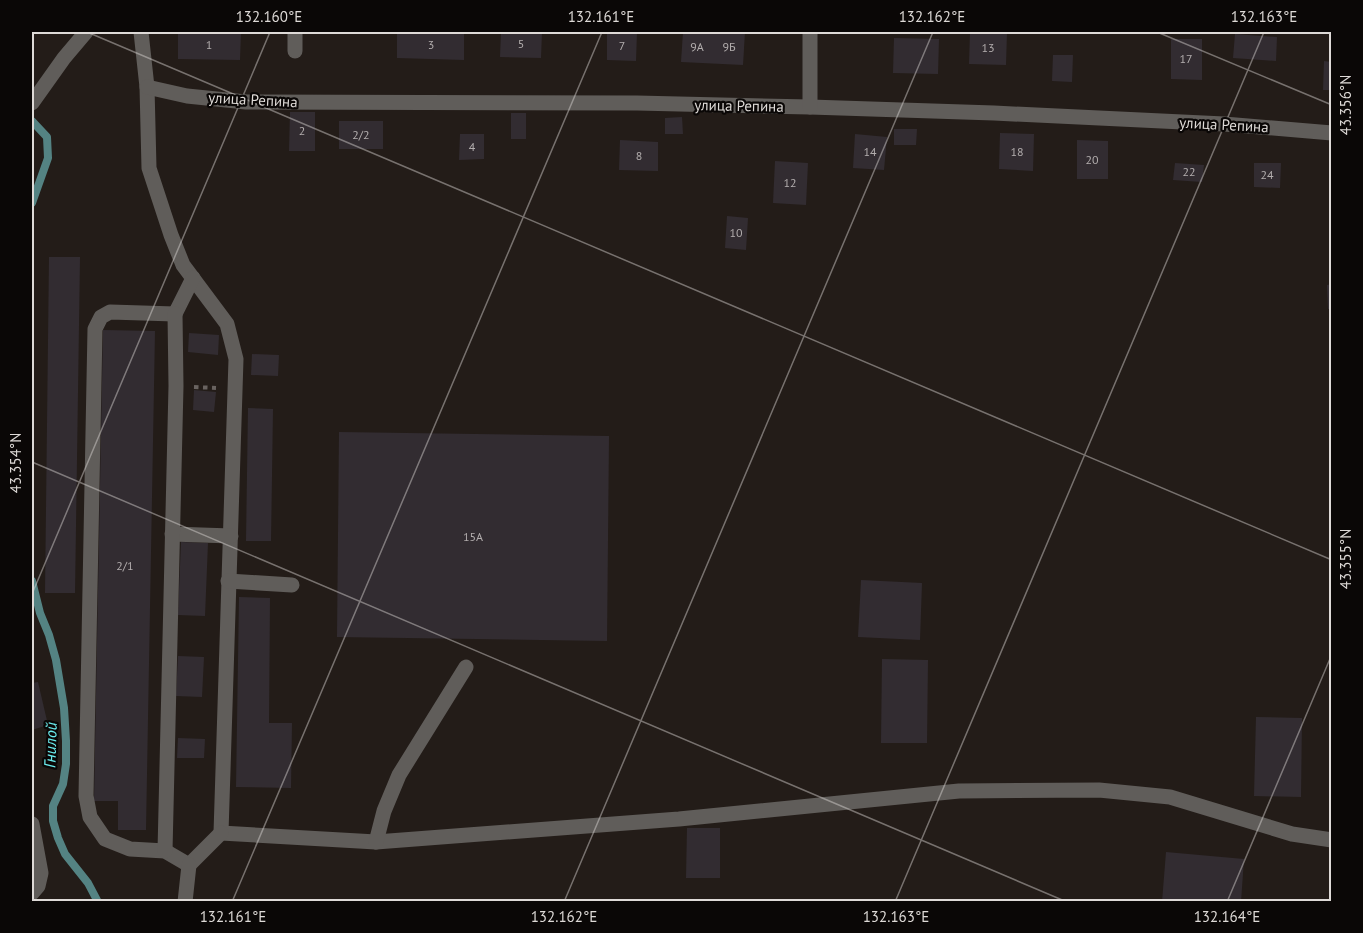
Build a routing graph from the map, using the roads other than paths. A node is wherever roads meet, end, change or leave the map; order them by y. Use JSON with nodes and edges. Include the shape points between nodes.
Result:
{"nodes":[{"id":1,"x":86,"y":32,"type":"edge"},
{"id":2,"x":141,"y":32,"type":"edge"},
{"id":3,"x":296,"y":32,"type":"edge"},
{"id":4,"x":810,"y":32,"type":"edge"},
{"id":5,"x":295,"y":51,"type":"dead end"},
{"id":6,"x":147,"y":87,"type":"junction"},
{"id":7,"x":32,"y":103,"type":"edge"},
{"id":8,"x":810,"y":107,"type":"junction"},
{"id":9,"x":1332,"y":133,"type":"edge"},
{"id":10,"x":193,"y":278,"type":"junction"},
{"id":11,"x":175,"y":314,"type":"junction"},
{"id":12,"x":172,"y":534,"type":"junction"},
{"id":13,"x":231,"y":536,"type":"junction"},
{"id":14,"x":228,"y":582,"type":"junction"},
{"id":15,"x":292,"y":585,"type":"dead end"},
{"id":16,"x":466,"y":667,"type":"dead end"},
{"id":17,"x":32,"y":824,"type":"edge"},
{"id":18,"x":221,"y":833,"type":"junction"},
{"id":19,"x":1332,"y":840,"type":"edge"},
{"id":20,"x":376,"y":842,"type":"junction"},
{"id":21,"x":165,"y":851,"type":"junction"},
{"id":22,"x":189,"y":865,"type":"junction"},
{"id":23,"x":32,"y":893,"type":"edge"},
{"id":24,"x":185,"y":902,"type":"edge"}],
"edges":[{"from":1,"to":7,"type":"street"},
{"from":2,"to":6,"type":"street"},
{"from":3,"to":5,"type":"street"},
{"from":4,"to":8,"type":"street"},
{"from":6,"to":8,"type":"street","name":"улица Репина","via":[[246,102]]},
{"from":6,"to":10,"type":"street","via":[[149,168],[171,235]]},
{"from":8,"to":9,"type":"street","name":"улица Репина","via":[[1212,123]]},
{"from":10,"to":11,"type":"street"},
{"from":10,"to":13,"type":"street","via":[[227,324],[236,359]]},
{"from":11,"to":12,"type":"street"},
{"from":11,"to":21,"type":"street","via":[[110,312],[101,317],[95,329],[86,760],[90,817],[105,839],[130,849]]},
{"from":12,"to":13,"type":"street"},
{"from":12,"to":21,"type":"street"},
{"from":13,"to":14,"type":"street"},
{"from":14,"to":15,"type":"street"},
{"from":14,"to":18,"type":"street"},
{"from":16,"to":20,"type":"street","via":[[399,775]]},
{"from":17,"to":23,"type":"street","via":[[41,873]]},
{"from":18,"to":20,"type":"street"},
{"from":18,"to":22,"type":"street"},
{"from":19,"to":20,"type":"street","via":[[1292,834],[1170,797],[1099,790],[983,790]]},
{"from":21,"to":22,"type":"street"},
{"from":22,"to":24,"type":"street"}]}
